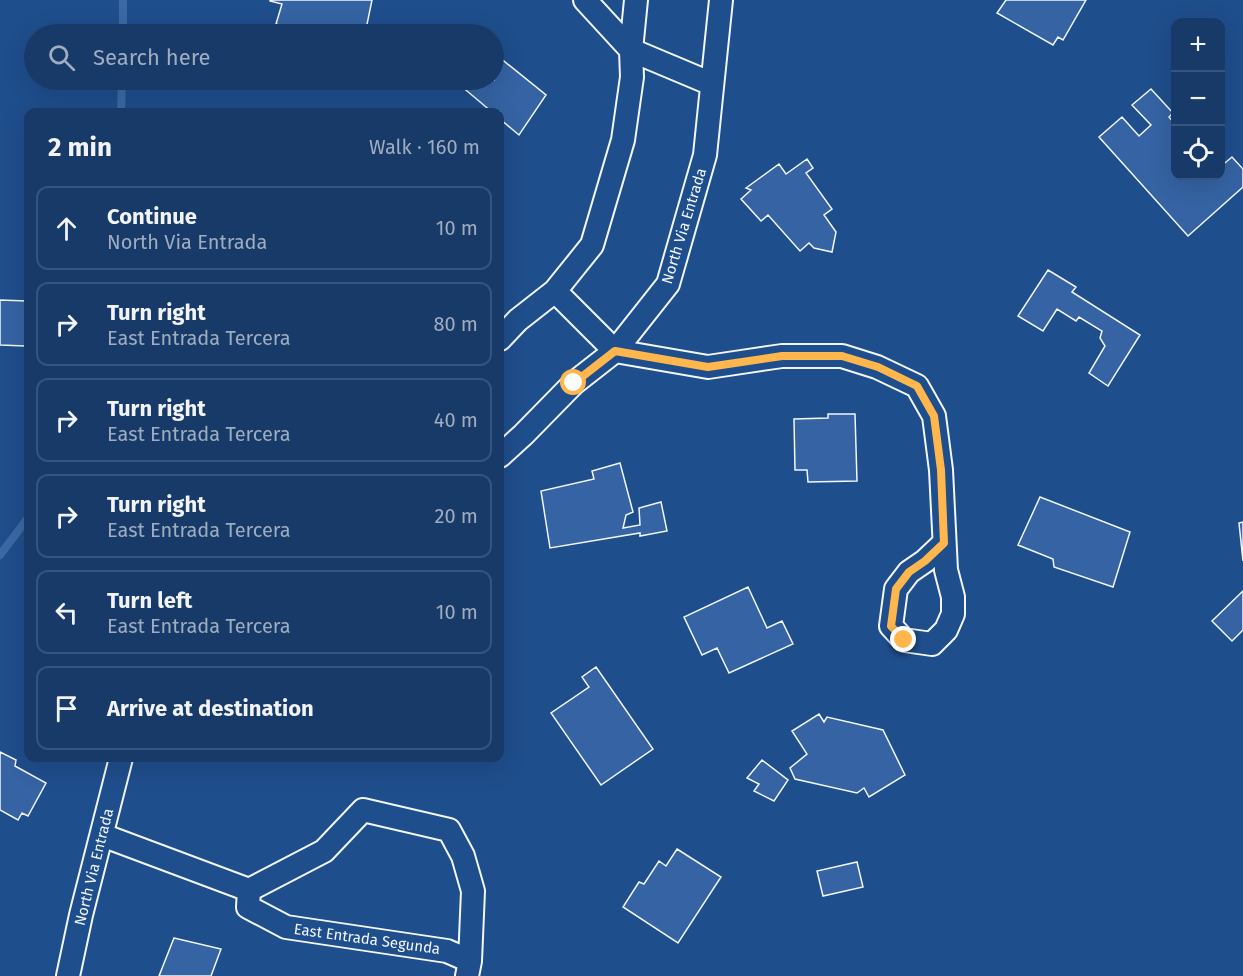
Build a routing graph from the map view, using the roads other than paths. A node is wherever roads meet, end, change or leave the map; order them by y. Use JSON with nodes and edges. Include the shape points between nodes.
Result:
{"nodes":[{"id":1,"x":585,"y":0,"type":"edge"},
{"id":2,"x":636,"y":0,"type":"edge"},
{"id":3,"x":721,"y":0,"type":"edge"},
{"id":4,"x":631,"y":50,"type":"junction"},
{"id":5,"x":712,"y":84,"type":"junction"},
{"id":6,"x":555,"y":291,"type":"junction"},
{"id":7,"x":504,"y":335,"type":"edge"},
{"id":8,"x":615,"y":351,"type":"junction"},
{"id":9,"x":504,"y":452,"type":"edge"},
{"id":10,"x":944,"y":543,"type":"dead end"},
{"id":11,"x":121,"y":762,"type":"edge"},
{"id":12,"x":102,"y":835,"type":"junction"},
{"id":13,"x":249,"y":890,"type":"junction"},
{"id":14,"x":469,"y":968,"type":"edge"},
{"id":15,"x":68,"y":976,"type":"edge"}],
"edges":[{"from":1,"to":4,"type":"street"},
{"from":2,"to":4,"type":"street"},
{"from":3,"to":5,"type":"street","name":"North Via Entrada"},
{"from":4,"to":5,"type":"street"},
{"from":4,"to":6,"type":"street","via":[[632,77],[622,140],[592,245]]},
{"from":5,"to":8,"type":"street","name":"North Via Entrada","via":[[705,155],[668,284]]},
{"from":6,"to":7,"type":"street"},
{"from":6,"to":8,"type":"street"},
{"from":8,"to":9,"type":"street","name":"North Via Entrada","via":[[574,383]]},
{"from":8,"to":10,"type":"street","via":[[708,367],[782,356],[842,356],[878,367],[917,386],[934,416]]},
{"from":11,"to":12,"type":"street","name":"North Via Entrada"},
{"from":12,"to":13,"type":"street"},
{"from":12,"to":15,"type":"street","name":"North Via Entrada"},
{"from":13,"to":14,"type":"street","name":"East Entrada Segunda","via":[[248,907],[286,927],[447,951]]},
{"from":13,"to":14,"type":"street","name":"East Entrada Segunda","via":[[324,851],[363,810],[448,830],[463,856],[473,891]]}]}
